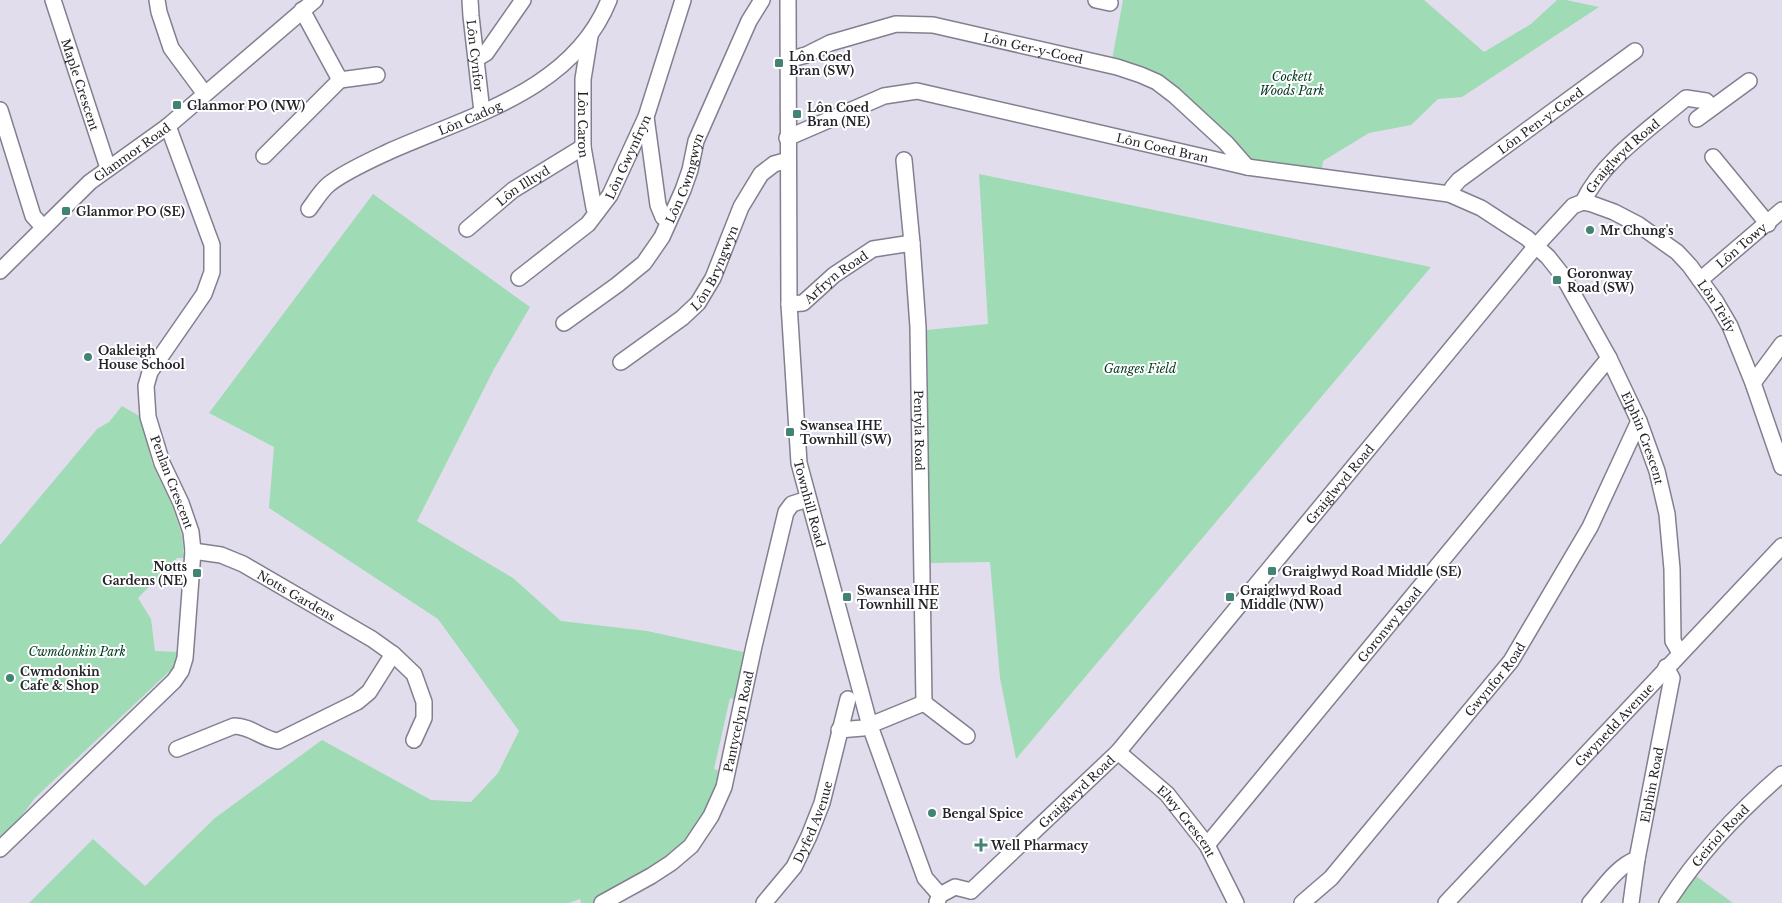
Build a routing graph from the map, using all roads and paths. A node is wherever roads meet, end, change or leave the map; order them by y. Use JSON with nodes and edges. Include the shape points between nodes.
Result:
{"nodes":[{"id":1,"x":53,"y":0,"type":"edge"},
{"id":2,"x":157,"y":0,"type":"edge"},
{"id":3,"x":315,"y":0,"type":"edge"},
{"id":4,"x":470,"y":0,"type":"edge"},
{"id":5,"x":523,"y":0,"type":"edge"},
{"id":6,"x":609,"y":0,"type":"edge"},
{"id":7,"x":683,"y":0,"type":"edge"},
{"id":8,"x":762,"y":0,"type":"edge"},
{"id":9,"x":788,"y":0,"type":"edge"},
{"id":10,"x":302,"y":10,"type":"junction"},
{"id":11,"x":590,"y":34,"type":"junction"},
{"id":12,"x":1635,"y":50,"type":"dead end"},
{"id":13,"x":476,"y":59,"type":"junction"},
{"id":14,"x":788,"y":60,"type":"junction"},
{"id":15,"x":377,"y":75,"type":"dead end"},
{"id":16,"x":340,"y":80,"type":"junction"},
{"id":17,"x":1749,"y":81,"type":"dead end"},
{"id":18,"x":204,"y":94,"type":"junction"},
{"id":19,"x":1712,"y":107,"type":"junction"},
{"id":20,"x":0,"y":110,"type":"edge"},
{"id":21,"x":482,"y":112,"type":"junction"},
{"id":22,"x":646,"y":117,"type":"junction"},
{"id":23,"x":1697,"y":118,"type":"dead end"},
{"id":24,"x":168,"y":126,"type":"junction"},
{"id":25,"x":788,"y":138,"type":"junction"},
{"id":26,"x":583,"y":147,"type":"junction"},
{"id":27,"x":13,"y":152,"type":"junction"},
{"id":28,"x":264,"y":156,"type":"dead end"},
{"id":29,"x":1713,"y":157,"type":"dead end"},
{"id":30,"x":788,"y":160,"type":"junction"},
{"id":31,"x":904,"y":160,"type":"dead end"},
{"id":32,"x":0,"y":161,"type":"edge"},
{"id":33,"x":1246,"y":167,"type":"junction"},
{"id":34,"x":108,"y":168,"type":"junction"},
{"id":35,"x":1449,"y":194,"type":"junction"},
{"id":36,"x":1583,"y":202,"type":"junction"},
{"id":37,"x":309,"y":209,"type":"dead end"},
{"id":38,"x":1782,"y":210,"type":"edge"},
{"id":39,"x":597,"y":212,"type":"junction"},
{"id":40,"x":669,"y":221,"type":"junction"},
{"id":41,"x":1768,"y":224,"type":"junction"},
{"id":42,"x":43,"y":227,"type":"junction"},
{"id":43,"x":467,"y":229,"type":"dead end"},
{"id":44,"x":912,"y":243,"type":"junction"},
{"id":45,"x":1536,"y":246,"type":"junction"},
{"id":46,"x":0,"y":271,"type":"edge"},
{"id":47,"x":518,"y":278,"type":"dead end"},
{"id":48,"x":1700,"y":280,"type":"junction"},
{"id":49,"x":789,"y":304,"type":"junction"},
{"id":50,"x":564,"y":323,"type":"dead end"},
{"id":51,"x":1782,"y":344,"type":"edge"},
{"id":52,"x":1609,"y":358,"type":"junction"},
{"id":53,"x":621,"y":362,"type":"dead end"},
{"id":54,"x":1753,"y":383,"type":"junction"},
{"id":55,"x":1639,"y":421,"type":"junction"},
{"id":56,"x":1782,"y":467,"type":"edge"},
{"id":57,"x":808,"y":499,"type":"junction"},
{"id":58,"x":1782,"y":546,"type":"edge"},
{"id":59,"x":193,"y":551,"type":"junction"},
{"id":60,"x":1680,"y":653,"type":"junction"},
{"id":61,"x":393,"y":654,"type":"junction"},
{"id":62,"x":1666,"y":667,"type":"junction"},
{"id":63,"x":848,"y":698,"type":"dead end"},
{"id":64,"x":924,"y":703,"type":"junction"},
{"id":65,"x":870,"y":726,"type":"junction"},
{"id":66,"x":839,"y":730,"type":"junction"},
{"id":67,"x":966,"y":736,"type":"dead end"},
{"id":68,"x":414,"y":740,"type":"dead end"},
{"id":69,"x":177,"y":749,"type":"dead end"},
{"id":70,"x":1118,"y":752,"type":"junction"},
{"id":71,"x":1782,"y":774,"type":"edge"},
{"id":72,"x":1207,"y":846,"type":"junction"},
{"id":73,"x":0,"y":849,"type":"edge"},
{"id":74,"x":1637,"y":859,"type":"junction"},
{"id":75,"x":972,"y":897,"type":"edge"},
{"id":76,"x":938,"y":899,"type":"edge"},
{"id":77,"x":602,"y":903,"type":"edge"},
{"id":78,"x":764,"y":903,"type":"edge"},
{"id":79,"x":1236,"y":903,"type":"edge"},
{"id":80,"x":1302,"y":903,"type":"edge"},
{"id":81,"x":1446,"y":903,"type":"edge"},
{"id":82,"x":1590,"y":903,"type":"edge"},
{"id":83,"x":1631,"y":903,"type":"edge"},
{"id":84,"x":1667,"y":903,"type":"edge"}],
"edges":[{"from":1,"to":34,"type":"street","name":"Maple Crescent"},
{"from":2,"to":18,"type":"street","via":[[171,48]]},
{"from":3,"to":10,"type":"street","name":"Glanmor Road"},
{"from":4,"to":13,"type":"street","name":"Lôn Cynfor"},
{"from":5,"to":13,"type":"street","via":[[486,53]]},
{"from":6,"to":11,"type":"street","name":"Lôn Cadog"},
{"from":7,"to":22,"type":"street","name":"Lôn Gwynfryn"},
{"from":8,"to":40,"type":"street","name":"Lôn Cwmgwyn","via":[[749,21],[696,141],[690,170]]},
{"from":9,"to":14,"type":"street","name":"Townhill Road"},
{"from":10,"to":16,"type":"street"},
{"from":10,"to":18,"type":"street","name":"Glanmor Road"},
{"from":11,"to":21,"type":"street","name":"Lôn Cadog","via":[[580,48],[550,74],[503,104]]},
{"from":11,"to":26,"type":"street","name":"Lôn Caron","via":[[583,79]]},
{"from":12,"to":35,"type":"street","name":"Lôn Pen-y-Coed","via":[[1459,180]]},
{"from":13,"to":21,"type":"street","name":"Lôn Cynfor"},
{"from":14,"to":25,"type":"street","name":"Townhill Road"},
{"from":14,"to":33,"type":"street","name":"Lôn Ger-y-Coed","via":[[830,43],[896,24],[933,25],[1117,67],[1163,86],[1226,143]]},
{"from":15,"to":16,"type":"street"},
{"from":16,"to":28,"type":"street"},
{"from":17,"to":19,"type":"street"},
{"from":18,"to":24,"type":"street","name":"Glanmor Road"},
{"from":19,"to":23,"type":"street"},
{"from":19,"to":36,"type":"street","name":"Graiglwyd Road","via":[[1706,101],[1686,98],[1606,167]]},
{"from":20,"to":27,"type":"street"},
{"from":21,"to":37,"type":"street","name":"Lôn Cadog","via":[[367,162],[327,185]]},
{"from":22,"to":39,"type":"street","name":"Lôn Gwynfryn","via":[[614,189]]},
{"from":22,"to":40,"type":"street","via":[[658,204],[663,217]]},
{"from":24,"to":34,"type":"street","name":"Glanmor Road"},
{"from":24,"to":59,"type":"street","name":"Penlan Crescent","via":[[212,245],[212,272],[204,294],[150,372],[146,386],[148,417],[162,463],[182,503]]},
{"from":25,"to":30,"type":"street","name":"Townhill Road"},
{"from":25,"to":33,"type":"street","name":"Lôn Coed Bran","via":[[884,96],[917,91]]},
{"from":26,"to":39,"type":"street","name":"Lôn Caron"},
{"from":26,"to":43,"type":"street","name":"Lôn Illtyd","via":[[512,190]]},
{"from":27,"to":32,"type":"street"},
{"from":27,"to":42,"type":"street","via":[[33,216]]},
{"from":29,"to":41,"type":"street"},
{"from":30,"to":49,"type":"street","name":"Townhill Road"},
{"from":30,"to":53,"type":"street","name":"Lôn Bryngwyn","via":[[774,164],[761,174],[741,207],[713,278],[698,303]]},
{"from":31,"to":44,"type":"street","name":"Pentyla Road"},
{"from":33,"to":35,"type":"street","name":"Lôn Coed Bran"},
{"from":34,"to":42,"type":"street","name":"Glanmor Road"},
{"from":35,"to":45,"type":"street","name":"Lôn Coed Bran","via":[[1500,219]]},
{"from":36,"to":45,"type":"street","name":"Graiglwyd Road","via":[[1573,206]]},
{"from":36,"to":48,"type":"street","name":"Lôn Teify","via":[[1614,212],[1663,240]]},
{"from":38,"to":41,"type":"street","name":"Lôn Towy"},
{"from":39,"to":47,"type":"street","name":"Lôn Gwynfryn","via":[[588,224]]},
{"from":40,"to":50,"type":"street","name":"Lôn Cwmgwyn","via":[[644,263]]},
{"from":41,"to":48,"type":"street","name":"Lôn Towy"},
{"from":42,"to":46,"type":"street","name":"Glanmor Road"},
{"from":44,"to":49,"type":"street","name":"Arfryn Road","via":[[873,249],[834,274],[803,303]]},
{"from":44,"to":64,"type":"street","name":"Pentyla Road","via":[[918,327]]},
{"from":45,"to":52,"type":"street","name":"Elphin Crescent","via":[[1563,276]]},
{"from":45,"to":70,"type":"street","name":"Graiglwyd Road"},
{"from":48,"to":54,"type":"street","name":"Lôn Teify","via":[[1730,326]]},
{"from":49,"to":57,"type":"street","name":"Townhill Road","via":[[799,463]]},
{"from":51,"to":54,"type":"street"},
{"from":52,"to":55,"type":"street","name":"Elphin Crescent"},
{"from":52,"to":72,"type":"street","name":"Goronwy Road"},
{"from":54,"to":56,"type":"street","name":"Lôn Teify"},
{"from":55,"to":60,"type":"street","name":"Elphin Crescent","via":[[1667,514],[1673,641]]},
{"from":55,"to":80,"type":"street","name":"Gwynfor Road","via":[[1590,527],[1511,661],[1331,878]]},
{"from":57,"to":65,"type":"street","name":"Townhill Road"},
{"from":57,"to":77,"type":"street","name":"Pantycelyn Road","via":[[792,504],[786,512],[724,787],[711,816],[691,846],[671,863]]},
{"from":58,"to":60,"type":"street","name":"Gwynedd Avenue"},
{"from":59,"to":61,"type":"street","name":"Notts Gardens","via":[[221,555],[243,564]]},
{"from":59,"to":73,"type":"street","name":"Penlan Crescent","via":[[185,658],[181,671]]},
{"from":60,"to":62,"type":"street","name":"Gwynedd Avenue"},
{"from":61,"to":68,"type":"street","name":"Notts Gardens","via":[[414,674],[424,702],[424,718]]},
{"from":61,"to":69,"type":"street","via":[[369,692],[357,702],[278,741],[269,740],[244,726],[234,726]]},
{"from":62,"to":74,"type":"street","name":"Elphin Road","via":[[1672,678]]},
{"from":62,"to":81,"type":"street","name":"Gwynedd Avenue"},
{"from":63,"to":66,"type":"street","name":"Dyfed Avenue"},
{"from":64,"to":65,"type":"street"},
{"from":64,"to":67,"type":"street"},
{"from":65,"to":66,"type":"street"},
{"from":65,"to":76,"type":"street","name":"Townhill Road","via":[[925,878]]},
{"from":66,"to":78,"type":"street","name":"Dyfed Avenue","via":[[822,803],[809,836],[794,867]]},
{"from":70,"to":72,"type":"street","name":"Elwy Crescent","via":[[1167,794]]},
{"from":70,"to":75,"type":"street","name":"Graiglwyd Road"},
{"from":71,"to":84,"type":"street","name":"Geiriol Road","via":[[1748,803],[1711,842]]},
{"from":72,"to":79,"type":"street","name":"Elwy Crescent"},
{"from":74,"to":82,"type":"street","via":[[1627,862]]},
{"from":74,"to":83,"type":"street","name":"Elphin Road"},
{"from":75,"to":76,"type":"street","via":[[955,887]]}]}
